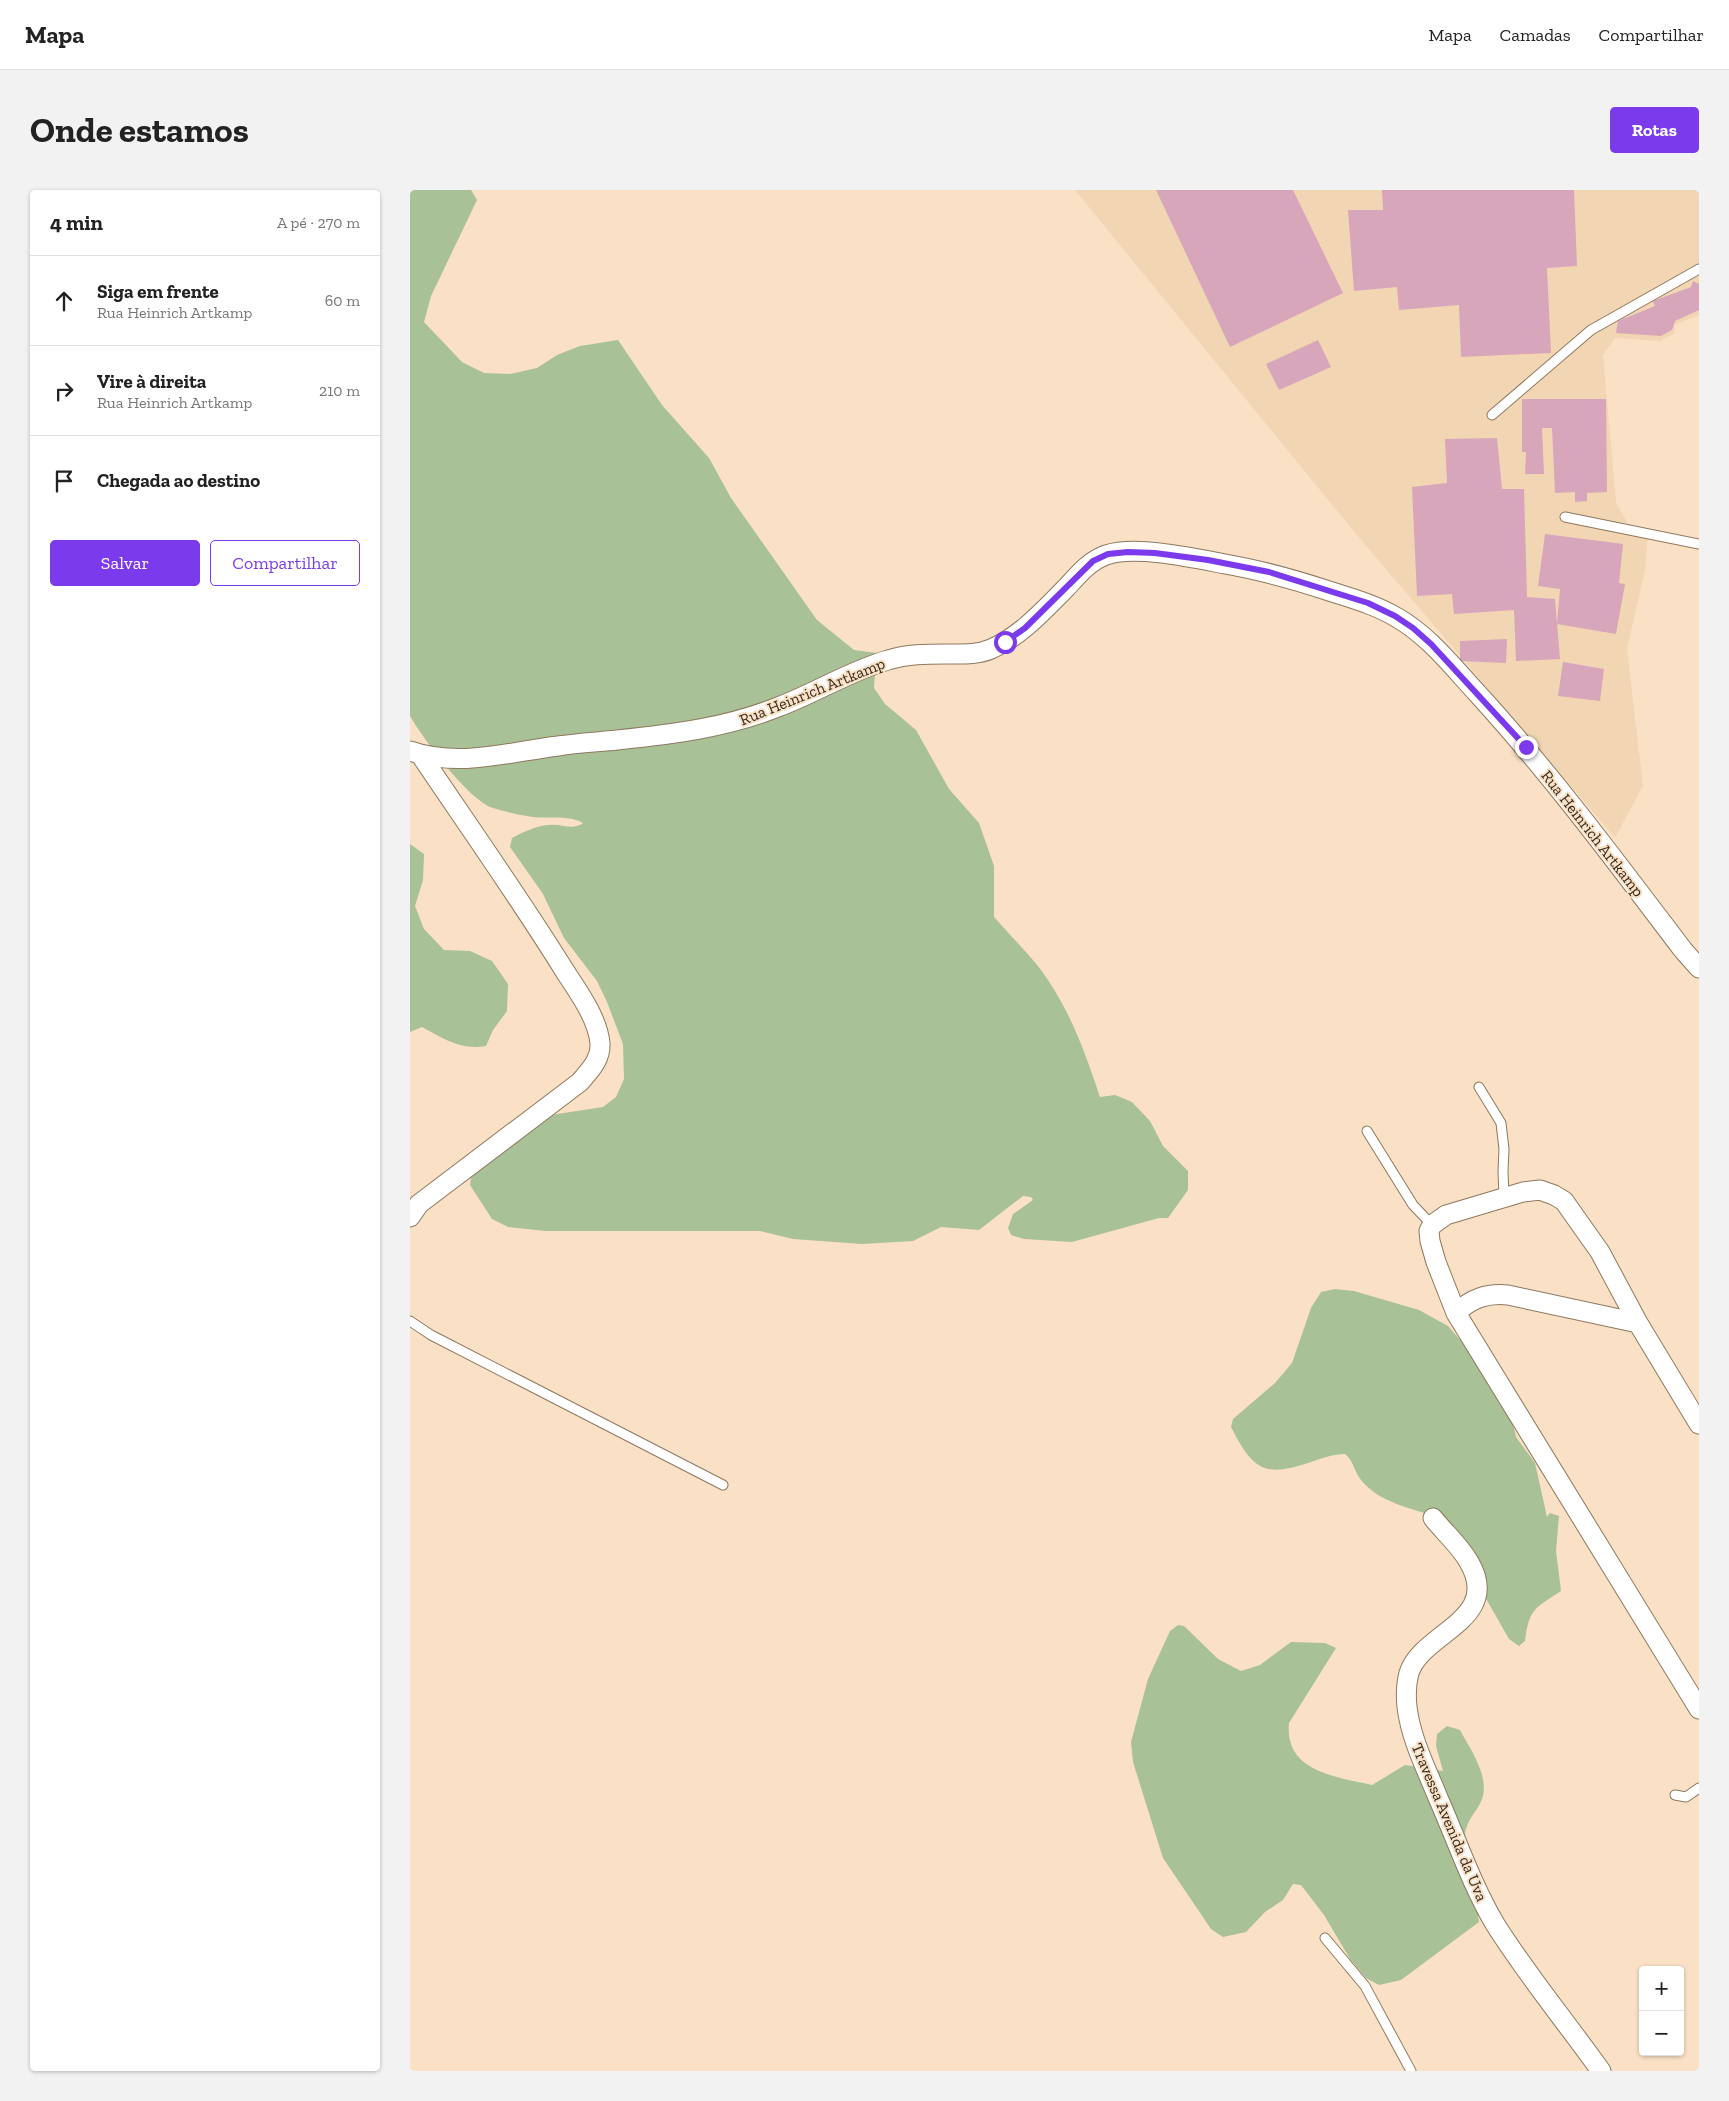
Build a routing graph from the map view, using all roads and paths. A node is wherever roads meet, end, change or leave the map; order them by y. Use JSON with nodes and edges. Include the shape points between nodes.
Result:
{"nodes":[{"id":1,"x":1699,"y":269,"type":"edge"},
{"id":2,"x":1492,"y":414,"type":"dead end"},
{"id":3,"x":1565,"y":517,"type":"dead end"},
{"id":4,"x":1699,"y":544,"type":"edge"},
{"id":5,"x":415,"y":752,"type":"edge"},
{"id":6,"x":1699,"y":968,"type":"edge"},
{"id":7,"x":1479,"y":1087,"type":"dead end"},
{"id":8,"x":1367,"y":1131,"type":"dead end"},
{"id":9,"x":1504,"y":1198,"type":"junction"},
{"id":10,"x":410,"y":1217,"type":"edge"},
{"id":11,"x":1432,"y":1225,"type":"junction"},
{"id":12,"x":1456,"y":1313,"type":"junction"},
{"id":13,"x":410,"y":1321,"type":"edge"},
{"id":14,"x":1638,"y":1323,"type":"junction"},
{"id":15,"x":1699,"y":1424,"type":"edge"},
{"id":16,"x":723,"y":1485,"type":"dead end"},
{"id":17,"x":1433,"y":1518,"type":"dead end"},
{"id":18,"x":1699,"y":1709,"type":"edge"},
{"id":19,"x":1699,"y":1788,"type":"edge"},
{"id":20,"x":1675,"y":1795,"type":"dead end"},
{"id":21,"x":1324,"y":1938,"type":"dead end"},
{"id":22,"x":1411,"y":2071,"type":"edge"},
{"id":23,"x":1601,"y":2071,"type":"edge"}],
"edges":[{"from":1,"to":2,"type":"lane","via":[[1591,330]]},
{"from":3,"to":4,"type":"lane"},
{"from":5,"to":6,"type":"street","name":"Rua Heinrich Artkamp","via":[[455,759],[494,757],[557,746],[685,733],[739,722],[888,660],[910,655],[987,651],[1025,628],[1093,561],[1108,554],[1146,553],[1208,560],[1269,572],[1368,603],[1413,628],[1526,747]]},
{"from":5,"to":10,"type":"street","via":[[582,998],[600,1044],[596,1063],[580,1082],[419,1204]]},
{"from":7,"to":9,"type":"lane","via":[[1501,1123]]},
{"from":8,"to":11,"type":"lane","via":[[1413,1205]]},
{"from":9,"to":11,"type":"street","via":[[1446,1215]]},
{"from":9,"to":14,"type":"street","via":[[1540,1190],[1564,1201],[1600,1252]]},
{"from":11,"to":12,"type":"street","via":[[1429,1230],[1432,1248]]},
{"from":12,"to":14,"type":"street","via":[[1476,1298],[1491,1294]]},
{"from":12,"to":18,"type":"street"},
{"from":13,"to":16,"type":"lane","via":[[431,1335]]},
{"from":14,"to":15,"type":"street"},
{"from":17,"to":23,"type":"street","name":"Travessa Avenida da Uva","via":[[1469,1562],[1476,1582],[1476,1599],[1470,1610],[1418,1658],[1410,1672],[1407,1708],[1417,1746],[1477,1890],[1495,1923]]},
{"from":19,"to":20,"type":"lane","via":[[1686,1797]]},
{"from":21,"to":22,"type":"lane","via":[[1365,1986]]}]}
